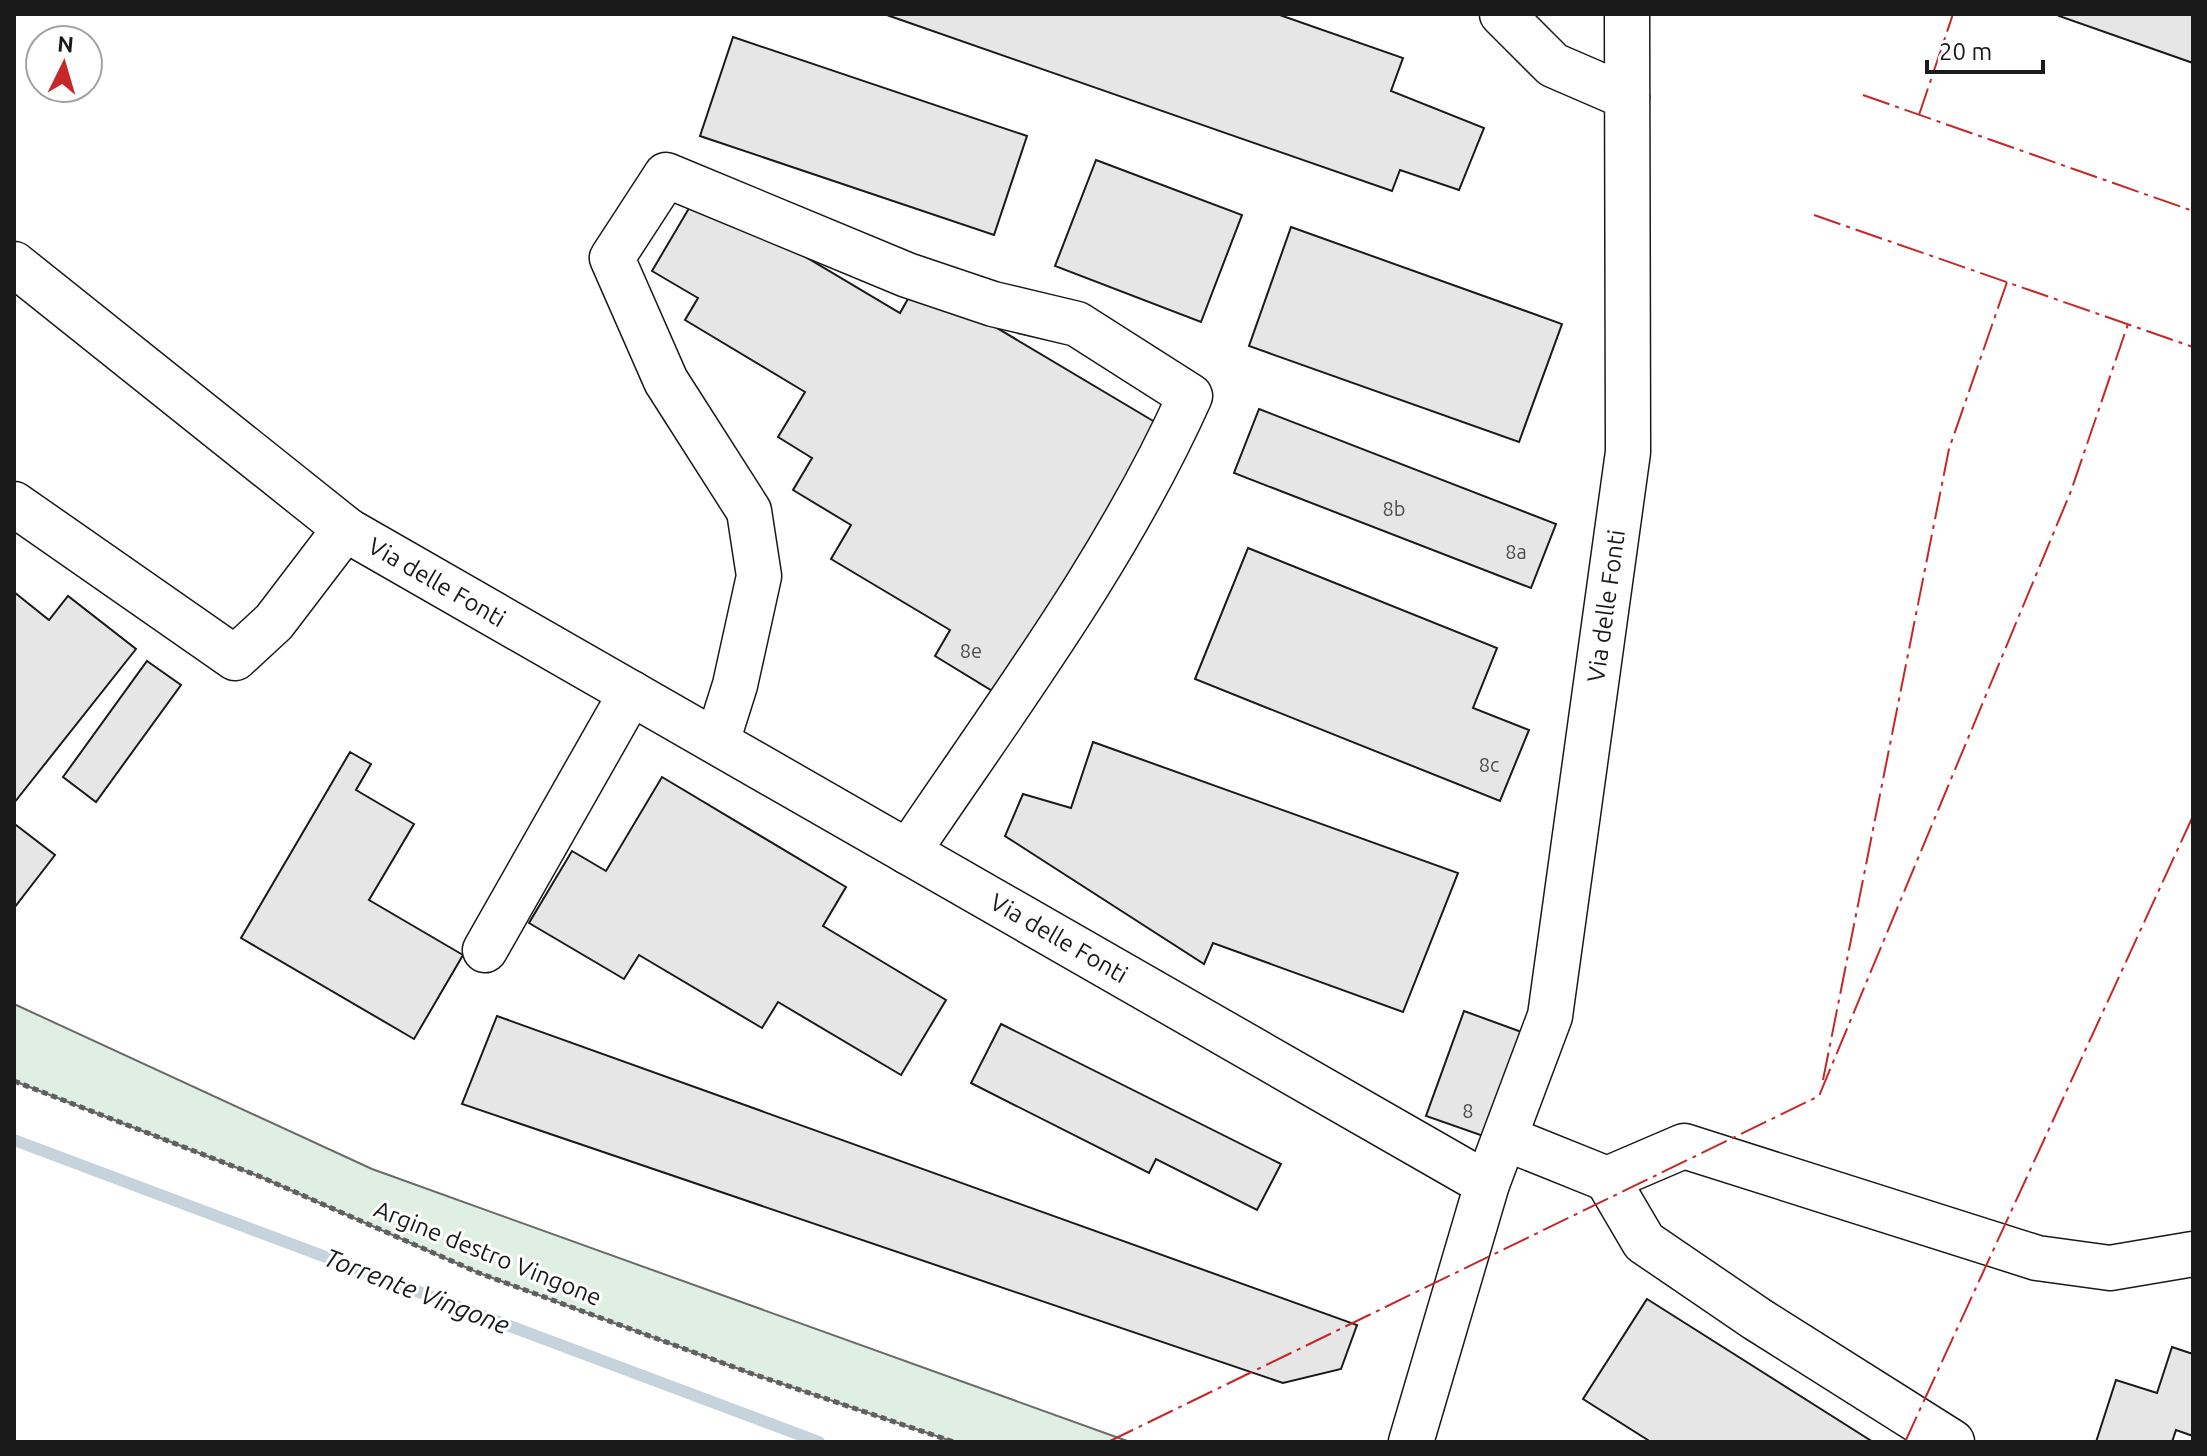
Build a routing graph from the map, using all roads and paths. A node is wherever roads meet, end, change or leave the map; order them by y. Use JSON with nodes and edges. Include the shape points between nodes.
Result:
{"nodes":[{"id":1,"x":1502,"y":14,"type":"edge"},
{"id":2,"x":1627,"y":14,"type":"edge"},
{"id":3,"x":1627,"y":97,"type":"junction"},
{"id":4,"x":14,"y":264,"type":"edge"},
{"id":5,"x":14,"y":504,"type":"edge"},
{"id":6,"x":347,"y":530,"type":"junction"},
{"id":7,"x":631,"y":693,"type":"junction"},
{"id":8,"x":717,"y":742,"type":"junction"},
{"id":9,"x":908,"y":852,"type":"junction"},
{"id":10,"x":485,"y":950,"type":"dead end"},
{"id":11,"x":14,"y":1081,"type":"edge"},
{"id":12,"x":1505,"y":1138,"type":"junction"},
{"id":13,"x":1607,"y":1179,"type":"junction"},
{"id":14,"x":1487,"y":1184,"type":"junction"},
{"id":15,"x":2193,"y":1254,"type":"edge"},
{"id":16,"x":954,"y":1442,"type":"edge"},
{"id":17,"x":1411,"y":1442,"type":"edge"},
{"id":18,"x":1952,"y":1442,"type":"edge"}],
"edges":[{"from":1,"to":3,"type":"street","via":[[1553,65]]},
{"from":2,"to":3,"type":"street","name":"Via delle Fonti"},
{"from":3,"to":12,"type":"street","name":"Via delle Fonti","via":[[1628,452],[1550,1016]]},
{"from":4,"to":6,"type":"street"},
{"from":5,"to":6,"type":"street","name":"Via delle Fonti","via":[[235,658],[274,622]]},
{"from":6,"to":7,"type":"street","name":"Via delle Fonti"},
{"from":7,"to":8,"type":"street","name":"Via delle Fonti"},
{"from":7,"to":10,"type":"street"},
{"from":8,"to":9,"type":"street","name":"Via delle Fonti"},
{"from":8,"to":9,"type":"street","via":[[759,576],[749,511],[666,381],[612,258],[666,175],[907,275],[993,304],[1077,324],[1190,396],[1164,455],[1062,624]]},
{"from":9,"to":14,"type":"street","name":"Via delle Fonti"},
{"from":11,"to":16,"type":"path","name":"Argine destro Vingone","via":[[261,1177],[479,1273]]},
{"from":12,"to":13,"type":"street"},
{"from":12,"to":14,"type":"street","name":"Via delle Fonti"},
{"from":13,"to":15,"type":"street","via":[[1684,1146],[2037,1258],[2110,1268]]},
{"from":13,"to":18,"type":"street","via":[[1644,1242]]},
{"from":14,"to":17,"type":"street","name":"Via delle Fonti"}]}
